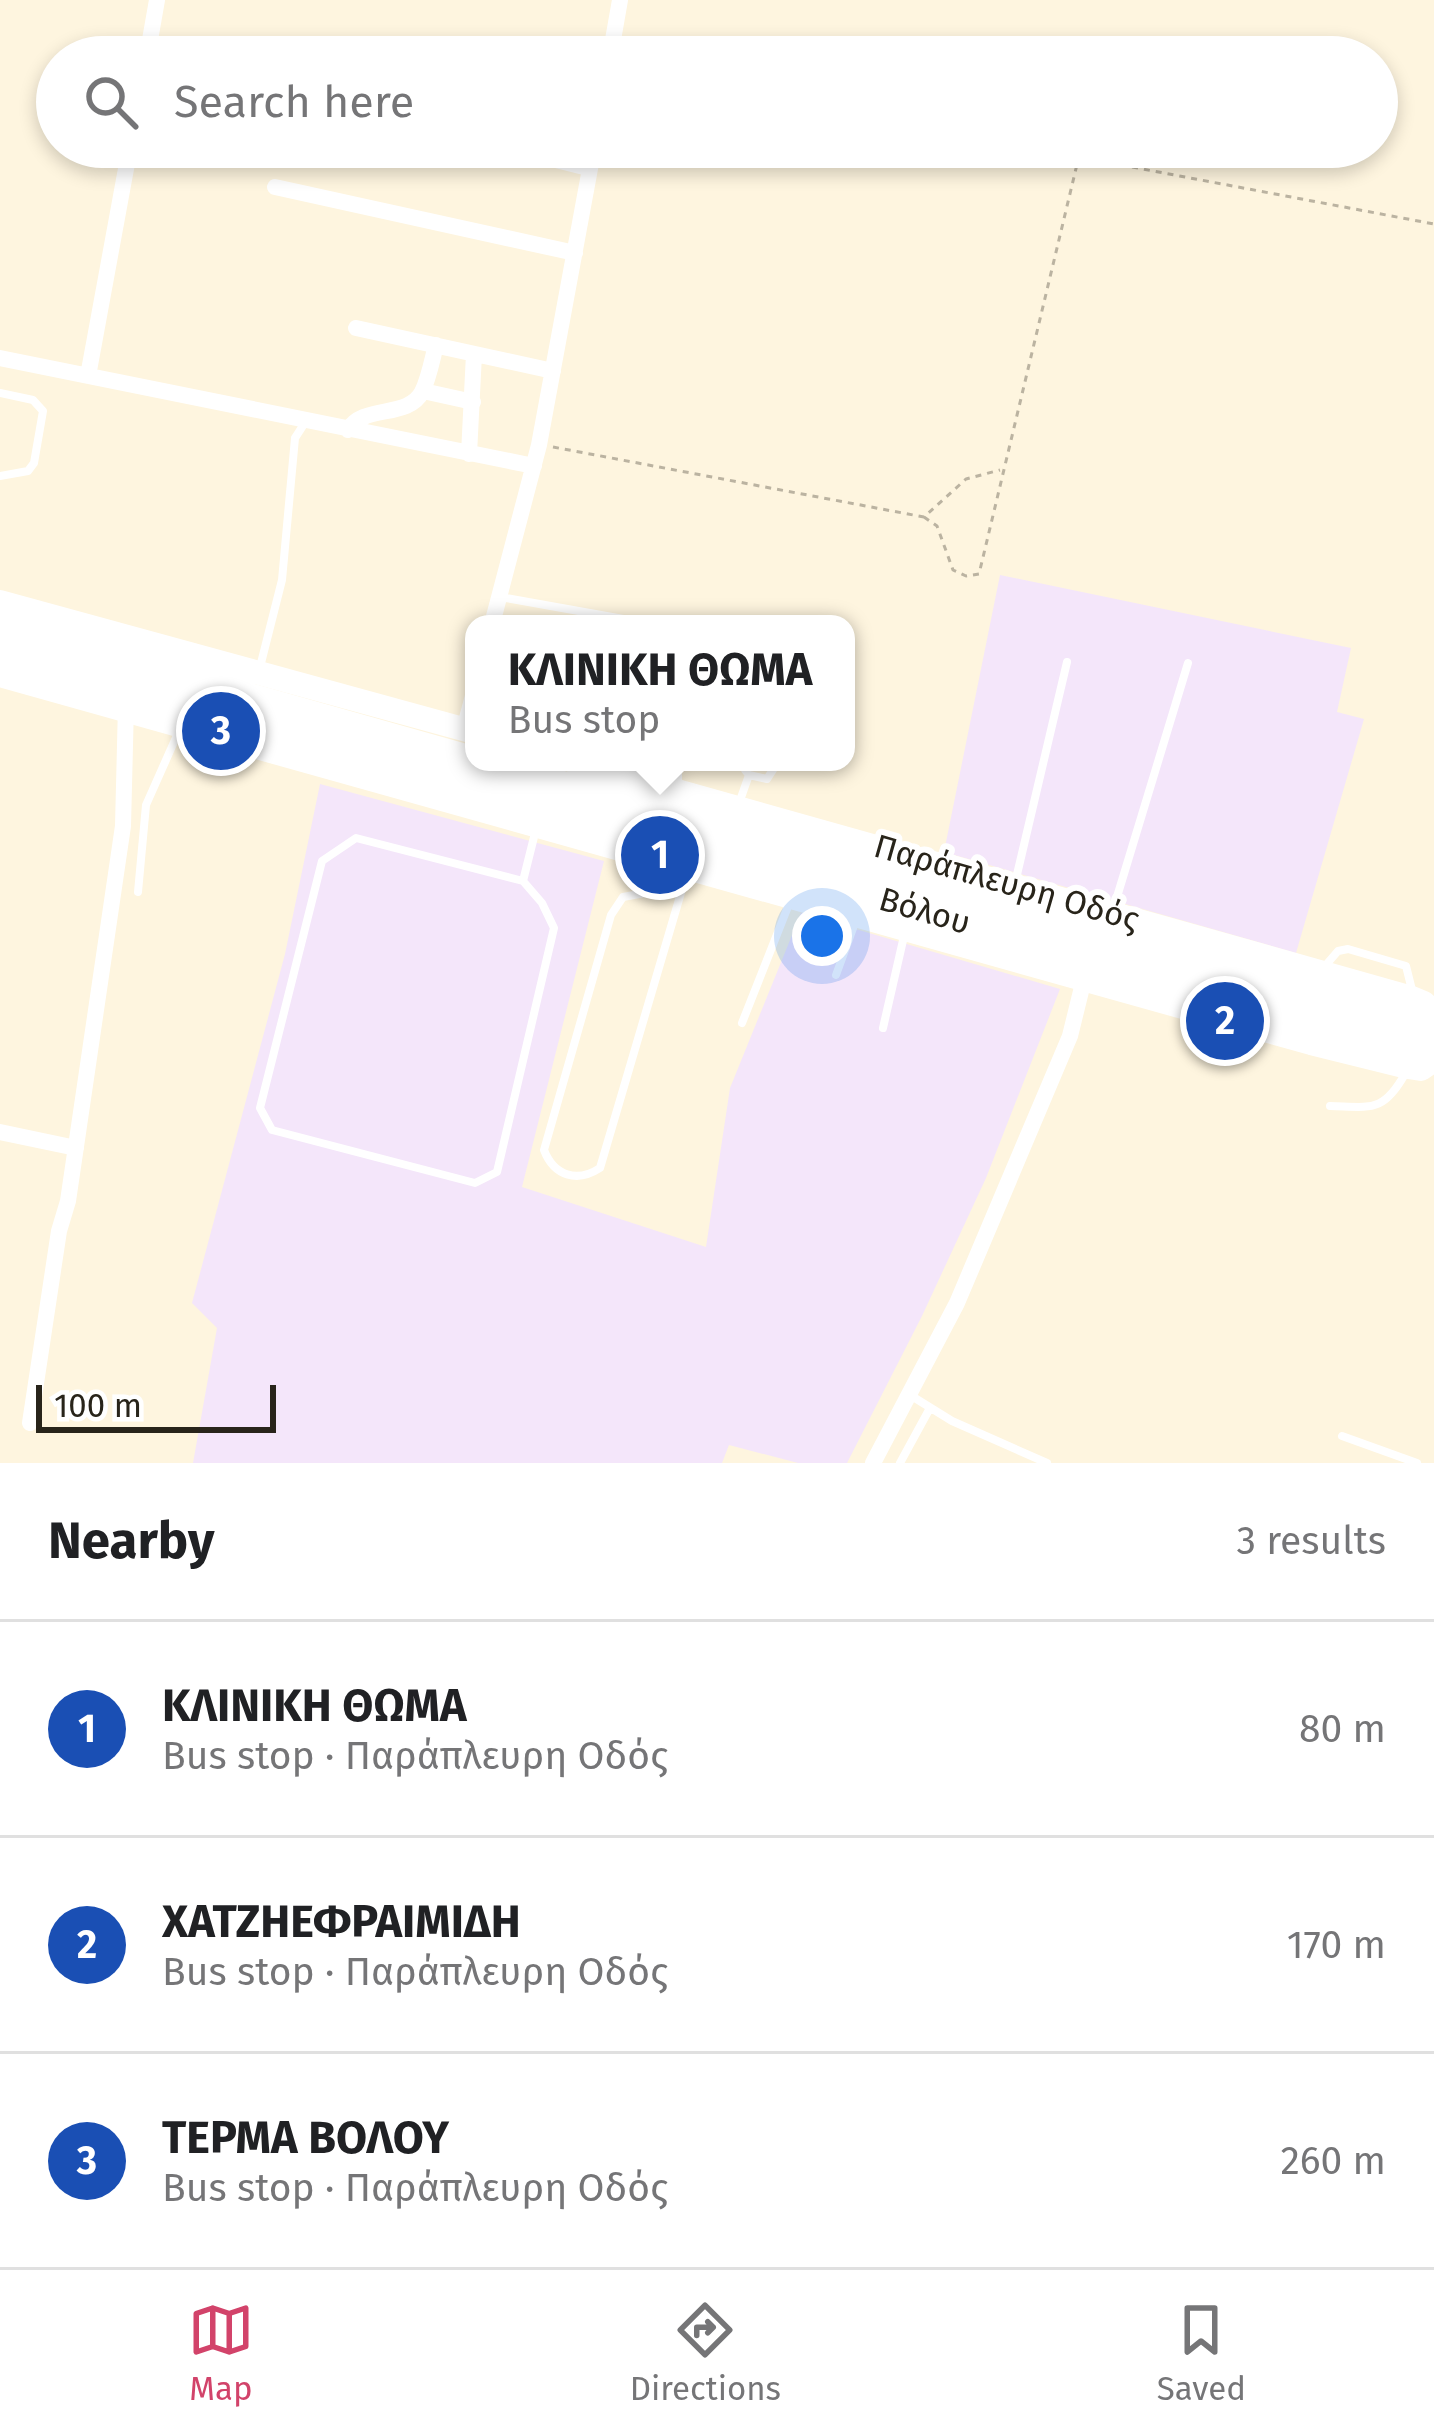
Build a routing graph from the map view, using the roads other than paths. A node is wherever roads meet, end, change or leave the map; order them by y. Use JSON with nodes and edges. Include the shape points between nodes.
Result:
{"nodes":[{"id":1,"x":157,"y":0,"type":"edge"},
{"id":2,"x":620,"y":0,"type":"edge"},
{"id":3,"x":150,"y":36,"type":"edge"},
{"id":4,"x":614,"y":36,"type":"edge"},
{"id":5,"x":126,"y":168,"type":"edge"},
{"id":6,"x":574,"y":168,"type":"edge"},
{"id":7,"x":591,"y":168,"type":"edge"},
{"id":8,"x":590,"y":172,"type":"junction"},
{"id":9,"x":275,"y":187,"type":"dead end"},
{"id":10,"x":574,"y":253,"type":"junction"},
{"id":11,"x":356,"y":328,"type":"dead end"},
{"id":12,"x":436,"y":345,"type":"junction"},
{"id":13,"x":474,"y":354,"type":"junction"},
{"id":14,"x":0,"y":358,"type":"edge"},
{"id":15,"x":553,"y":371,"type":"junction"},
{"id":16,"x":88,"y":376,"type":"junction"},
{"id":17,"x":423,"y":391,"type":"junction"},
{"id":18,"x":0,"y":393,"type":"edge"},
{"id":19,"x":473,"y":402,"type":"junction"},
{"id":20,"x":306,"y":422,"type":"junction"},
{"id":21,"x":347,"y":430,"type":"junction"},
{"id":22,"x":469,"y":454,"type":"junction"},
{"id":23,"x":533,"y":466,"type":"junction"},
{"id":24,"x":0,"y":477,"type":"edge"},
{"id":25,"x":499,"y":597,"type":"junction"},
{"id":26,"x":0,"y":602,"type":"edge"},
{"id":27,"x":494,"y":615,"type":"edge"},
{"id":28,"x":601,"y":615,"type":"edge"},
{"id":29,"x":0,"y":626,"type":"edge"},
{"id":30,"x":0,"y":652,"type":"edge"},
{"id":31,"x":1067,"y":662,"type":"dead end"},
{"id":32,"x":1188,"y":663,"type":"dead end"},
{"id":33,"x":258,"y":674,"type":"junction"},
{"id":34,"x":0,"y":675,"type":"edge"},
{"id":35,"x":129,"y":675,"type":"junction"},
{"id":36,"x":180,"y":724,"type":"junction"},
{"id":37,"x":465,"y":730,"type":"edge"},
{"id":38,"x":465,"y":758,"type":"edge"},
{"id":39,"x":514,"y":771,"type":"edge"},
{"id":40,"x":620,"y":771,"type":"edge"},
{"id":41,"x":678,"y":771,"type":"edge"},
{"id":42,"x":746,"y":771,"type":"edge"},
{"id":43,"x":772,"y":771,"type":"edge"},
{"id":44,"x":748,"y":775,"type":"junction"},
{"id":45,"x":679,"y":792,"type":"junction"},
{"id":46,"x":738,"y":808,"type":"junction"},
{"id":47,"x":537,"y":825,"type":"junction"},
{"id":48,"x":650,"y":857,"type":"junction"},
{"id":49,"x":686,"y":877,"type":"junction"},
{"id":50,"x":523,"y":881,"type":"junction"},
{"id":51,"x":1015,"y":885,"type":"junction"},
{"id":52,"x":670,"y":888,"type":"junction"},
{"id":53,"x":139,"y":892,"type":"dead end"},
{"id":54,"x":791,"y":897,"type":"junction"},
{"id":55,"x":1112,"y":911,"type":"junction"},
{"id":56,"x":857,"y":916,"type":"junction"},
{"id":57,"x":906,"y":929,"type":"junction"},
{"id":58,"x":836,"y":975,"type":"dead end"},
{"id":59,"x":1084,"y":979,"type":"junction"},
{"id":60,"x":1434,"y":1015,"type":"edge"},
{"id":61,"x":742,"y":1023,"type":"dead end"},
{"id":62,"x":1434,"y":1027,"type":"edge"},
{"id":63,"x":883,"y":1028,"type":"dead end"},
{"id":64,"x":1426,"y":1064,"type":"edge"},
{"id":65,"x":1330,"y":1106,"type":"dead end"},
{"id":66,"x":0,"y":1132,"type":"edge"},
{"id":67,"x":76,"y":1148,"type":"junction"},
{"id":68,"x":910,"y":1395,"type":"junction"},
{"id":69,"x":930,"y":1408,"type":"junction"},
{"id":70,"x":30,"y":1423,"type":"dead end"},
{"id":71,"x":1342,"y":1436,"type":"dead end"},
{"id":72,"x":873,"y":1463,"type":"edge"},
{"id":73,"x":900,"y":1463,"type":"edge"},
{"id":74,"x":1047,"y":1463,"type":"edge"},
{"id":75,"x":1417,"y":1463,"type":"edge"}],
"edges":[{"from":1,"to":3,"type":"street"},
{"from":2,"to":4,"type":"street"},
{"from":5,"to":16,"type":"street"},
{"from":6,"to":8,"type":"lane"},
{"from":7,"to":8,"type":"street"},
{"from":8,"to":10,"type":"street"},
{"from":9,"to":10,"type":"street"},
{"from":10,"to":15,"type":"street"},
{"from":11,"to":12,"type":"street"},
{"from":12,"to":13,"type":"street"},
{"from":12,"to":17,"type":"street"},
{"from":13,"to":15,"type":"street"},
{"from":13,"to":19,"type":"street"},
{"from":14,"to":16,"type":"street"},
{"from":15,"to":23,"type":"street"},
{"from":16,"to":20,"type":"street"},
{"from":17,"to":19,"type":"street"},
{"from":17,"to":21,"type":"street"},
{"from":18,"to":24,"type":"lane","via":[[33,400],[43,411],[34,463]]},
{"from":19,"to":22,"type":"street"},
{"from":20,"to":21,"type":"street"},
{"from":20,"to":33,"type":"lane","via":[[295,438],[282,580]]},
{"from":21,"to":22,"type":"street"},
{"from":22,"to":23,"type":"street"},
{"from":23,"to":25,"type":"street"},
{"from":25,"to":27,"type":"street"},
{"from":25,"to":28,"type":"lane"},
{"from":26,"to":35,"type":"street"},
{"from":29,"to":35,"type":"main road","name":"Βόλου"},
{"from":30,"to":35,"type":"main road","name":"Βόλου"},
{"from":31,"to":51,"type":"lane"},
{"from":32,"to":55,"type":"lane"},
{"from":33,"to":35,"type":"street"},
{"from":33,"to":37,"type":"street"},
{"from":34,"to":35,"type":"street"},
{"from":35,"to":36,"type":"street"},
{"from":35,"to":38,"type":"main road","name":"Βόλου"},
{"from":35,"to":64,"type":"main road","name":"Βόλου"},
{"from":35,"to":67,"type":"street","via":[[123,826]]},
{"from":36,"to":47,"type":"street"},
{"from":36,"to":53,"type":"lane","via":[[146,805]]},
{"from":39,"to":62,"type":"main road","name":"Βόλου"},
{"from":40,"to":45,"type":"street","name":"Παράπλευρη Οδός"},
{"from":41,"to":45,"type":"lane"},
{"from":42,"to":44,"type":"lane"},
{"from":43,"to":44,"type":"lane","via":[[767,779]]},
{"from":44,"to":46,"type":"lane"},
{"from":45,"to":46,"type":"street","name":"Παράπλευρη Οδός"},
{"from":46,"to":51,"type":"street","name":"Παράπλευρη Οδός"},
{"from":47,"to":48,"type":"street"},
{"from":47,"to":50,"type":"lane"},
{"from":48,"to":49,"type":"street"},
{"from":48,"to":52,"type":"lane"},
{"from":49,"to":52,"type":"lane"},
{"from":49,"to":52,"type":"lane","via":[[600,1168],[567,1176],[544,1150],[611,915],[623,896]]},
{"from":49,"to":54,"type":"street"},
{"from":50,"to":50,"type":"lane","via":[[356,838],[322,861],[260,1108],[272,1130],[476,1183],[497,1172],[554,928]]},
{"from":51,"to":55,"type":"street","name":"Παράπλευρη Οδός"},
{"from":54,"to":56,"type":"street"},
{"from":54,"to":61,"type":"lane"},
{"from":55,"to":60,"type":"street","name":"Παράπλευρη Οδός","via":[[1412,998]]},
{"from":56,"to":57,"type":"street"},
{"from":56,"to":58,"type":"lane"},
{"from":57,"to":59,"type":"street"},
{"from":57,"to":63,"type":"lane"},
{"from":59,"to":64,"type":"street"},
{"from":59,"to":68,"type":"street","via":[[1038,1117]]},
{"from":64,"to":65,"type":"lane","via":[[1383,1103]]},
{"from":66,"to":67,"type":"street"},
{"from":67,"to":70,"type":"street"},
{"from":68,"to":69,"type":"lane"},
{"from":68,"to":72,"type":"street"},
{"from":69,"to":73,"type":"lane"},
{"from":69,"to":74,"type":"lane"},
{"from":71,"to":75,"type":"lane"}]}
